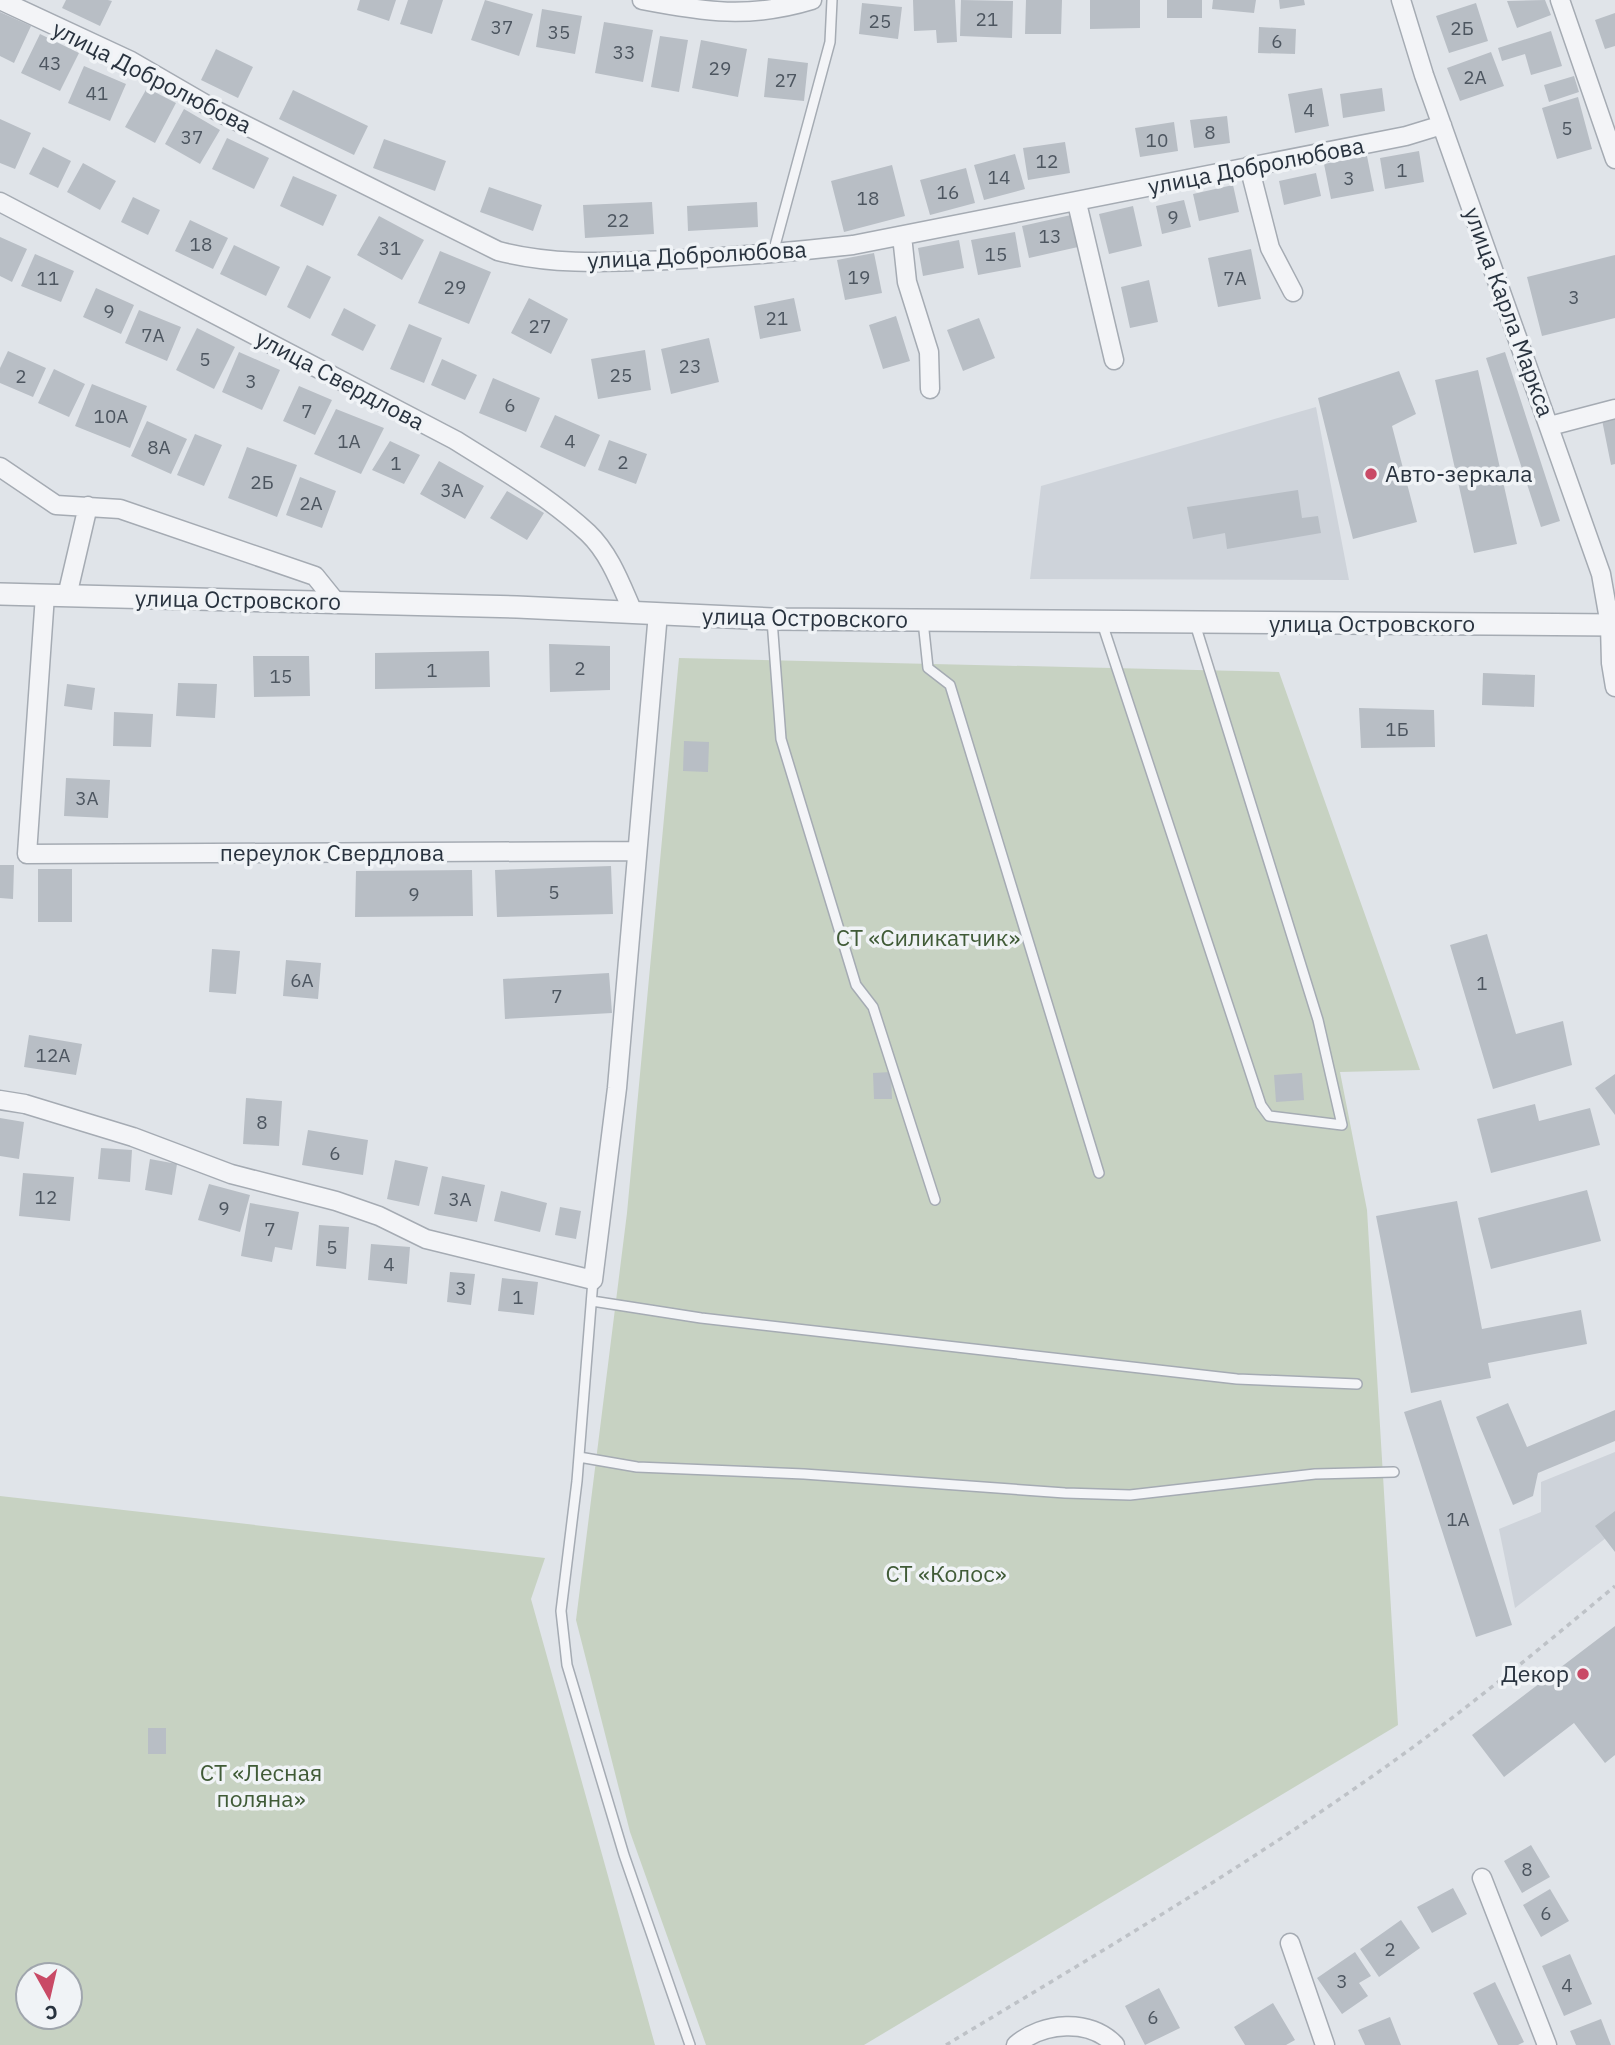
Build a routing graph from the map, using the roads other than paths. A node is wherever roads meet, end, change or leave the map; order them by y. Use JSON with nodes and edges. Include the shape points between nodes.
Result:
{"nodes":[{"id":1,"x":0,"y":0,"type":"edge"},
{"id":2,"x":642,"y":0,"type":"edge"},
{"id":3,"x":813,"y":0,"type":"edge"},
{"id":4,"x":832,"y":0,"type":"edge"},
{"id":5,"x":1401,"y":0,"type":"edge"},
{"id":6,"x":1560,"y":0,"type":"edge"},
{"id":7,"x":1442,"y":125,"type":"junction"},
{"id":8,"x":1615,"y":159,"type":"edge"},
{"id":9,"x":1249,"y":166,"type":"junction"},
{"id":10,"x":0,"y":202,"type":"edge"},
{"id":11,"x":1077,"y":203,"type":"junction"},
{"id":12,"x":902,"y":236,"type":"junction"},
{"id":13,"x":772,"y":255,"type":"junction"},
{"id":14,"x":1293,"y":292,"type":"dead end"},
{"id":15,"x":1114,"y":360,"type":"dead end"},
{"id":16,"x":930,"y":389,"type":"dead end"},
{"id":17,"x":1615,"y":409,"type":"edge"},
{"id":18,"x":1550,"y":426,"type":"junction"},
{"id":19,"x":0,"y":467,"type":"edge"},
{"id":20,"x":88,"y":506,"type":"junction"},
{"id":21,"x":0,"y":594,"type":"edge"},
{"id":22,"x":45,"y":595,"type":"junction"},
{"id":23,"x":67,"y":596,"type":"junction"},
{"id":24,"x":336,"y":602,"type":"junction"},
{"id":25,"x":633,"y":612,"type":"junction"},
{"id":26,"x":658,"y":613,"type":"junction"},
{"id":27,"x":772,"y":619,"type":"junction"},
{"id":28,"x":923,"y":621,"type":"junction"},
{"id":29,"x":1102,"y":622,"type":"junction"},
{"id":30,"x":1195,"y":624,"type":"junction"},
{"id":31,"x":1613,"y":625,"type":"edge"},
{"id":32,"x":1615,"y":687,"type":"edge"},
{"id":33,"x":637,"y":851,"type":"junction"},
{"id":34,"x":0,"y":1100,"type":"edge"},
{"id":35,"x":1098,"y":1173,"type":"dead end"},
{"id":36,"x":935,"y":1200,"type":"dead end"},
{"id":37,"x":593,"y":1280,"type":"junction"},
{"id":38,"x":592,"y":1301,"type":"junction"},
{"id":39,"x":1357,"y":1384,"type":"dead end"},
{"id":40,"x":579,"y":1457,"type":"junction"},
{"id":41,"x":1394,"y":1472,"type":"dead end"},
{"id":42,"x":1482,"y":1878,"type":"dead end"},
{"id":43,"x":1290,"y":1943,"type":"dead end"},
{"id":44,"x":1114,"y":2044,"type":"edge"},
{"id":45,"x":690,"y":2045,"type":"edge"},
{"id":46,"x":1016,"y":2045,"type":"edge"},
{"id":47,"x":1325,"y":2045,"type":"edge"},
{"id":48,"x":1548,"y":2045,"type":"edge"}],
"edges":[{"from":1,"to":13,"type":"street","name":"улица Добролюбова","via":[[131,61],[219,113],[498,251],[542,260],[600,263]]},
{"from":2,"to":3,"type":"street","via":[[708,13],[778,10]]},
{"from":4,"to":13,"type":"lane","via":[[830,42]]},
{"from":5,"to":7,"type":"street","name":"улица Карла Маркса"},
{"from":6,"to":8,"type":"street"},
{"from":7,"to":9,"type":"street","name":"улица Добролюбова"},
{"from":7,"to":18,"type":"street","name":"улица Карла Маркса"},
{"from":9,"to":11,"type":"street","name":"улица Добролюбова"},
{"from":9,"to":14,"type":"street","via":[[1270,248]]},
{"from":10,"to":25,"type":"street","name":"улица Свердлова","via":[[455,440],[515,477],[589,534],[613,567]]},
{"from":11,"to":12,"type":"street","name":"улица Добролюбова"},
{"from":11,"to":15,"type":"street"},
{"from":12,"to":13,"type":"street","name":"улица Добролюбова"},
{"from":12,"to":16,"type":"street","via":[[907,282],[929,352]]},
{"from":17,"to":18,"type":"street"},
{"from":18,"to":31,"type":"street","name":"улица Карла Маркса","via":[[1601,574]]},
{"from":19,"to":20,"type":"street","via":[[56,505]]},
{"from":20,"to":23,"type":"street"},
{"from":20,"to":24,"type":"street","via":[[120,509],[315,576]]},
{"from":21,"to":22,"type":"street","name":"улица Островского"},
{"from":22,"to":23,"type":"street","name":"улица Островского"},
{"from":22,"to":33,"type":"street","name":"переулок Свердлова","via":[[27,854]]},
{"from":23,"to":24,"type":"street","name":"улица Островского"},
{"from":24,"to":25,"type":"street","name":"улица Островского"},
{"from":25,"to":26,"type":"street","name":"улица Островского"},
{"from":26,"to":27,"type":"street","name":"улица Островского"},
{"from":26,"to":33,"type":"street"},
{"from":27,"to":28,"type":"street","name":"улица Островского"},
{"from":27,"to":36,"type":"lane","via":[[780,739],[856,985],[873,1007]]},
{"from":28,"to":29,"type":"street","name":"улица Островского"},
{"from":28,"to":35,"type":"lane","via":[[928,668],[950,685]]},
{"from":29,"to":30,"type":"street","name":"улица Островского"},
{"from":29,"to":30,"type":"lane","via":[[1261,1105],[1269,1116],[1342,1125],[1318,1020]]},
{"from":30,"to":31,"type":"street","name":"улица Островского"},
{"from":31,"to":32,"type":"street"},
{"from":33,"to":37,"type":"street","via":[[617,1088]]},
{"from":34,"to":37,"type":"street","via":[[133,1137],[231,1174],[336,1200],[426,1239]]},
{"from":37,"to":38,"type":"lane"},
{"from":38,"to":39,"type":"lane","via":[[701,1318],[1223,1378]]},
{"from":38,"to":40,"type":"lane"},
{"from":40,"to":41,"type":"lane","via":[[637,1467],[1130,1495],[1315,1474]]},
{"from":40,"to":45,"type":"lane","via":[[561,1611],[567,1665],[624,1856]]},
{"from":42,"to":48,"type":"street"},
{"from":43,"to":47,"type":"street"},
{"from":44,"to":46,"type":"street","via":[[1097,2029],[1063,2025]]}]}
